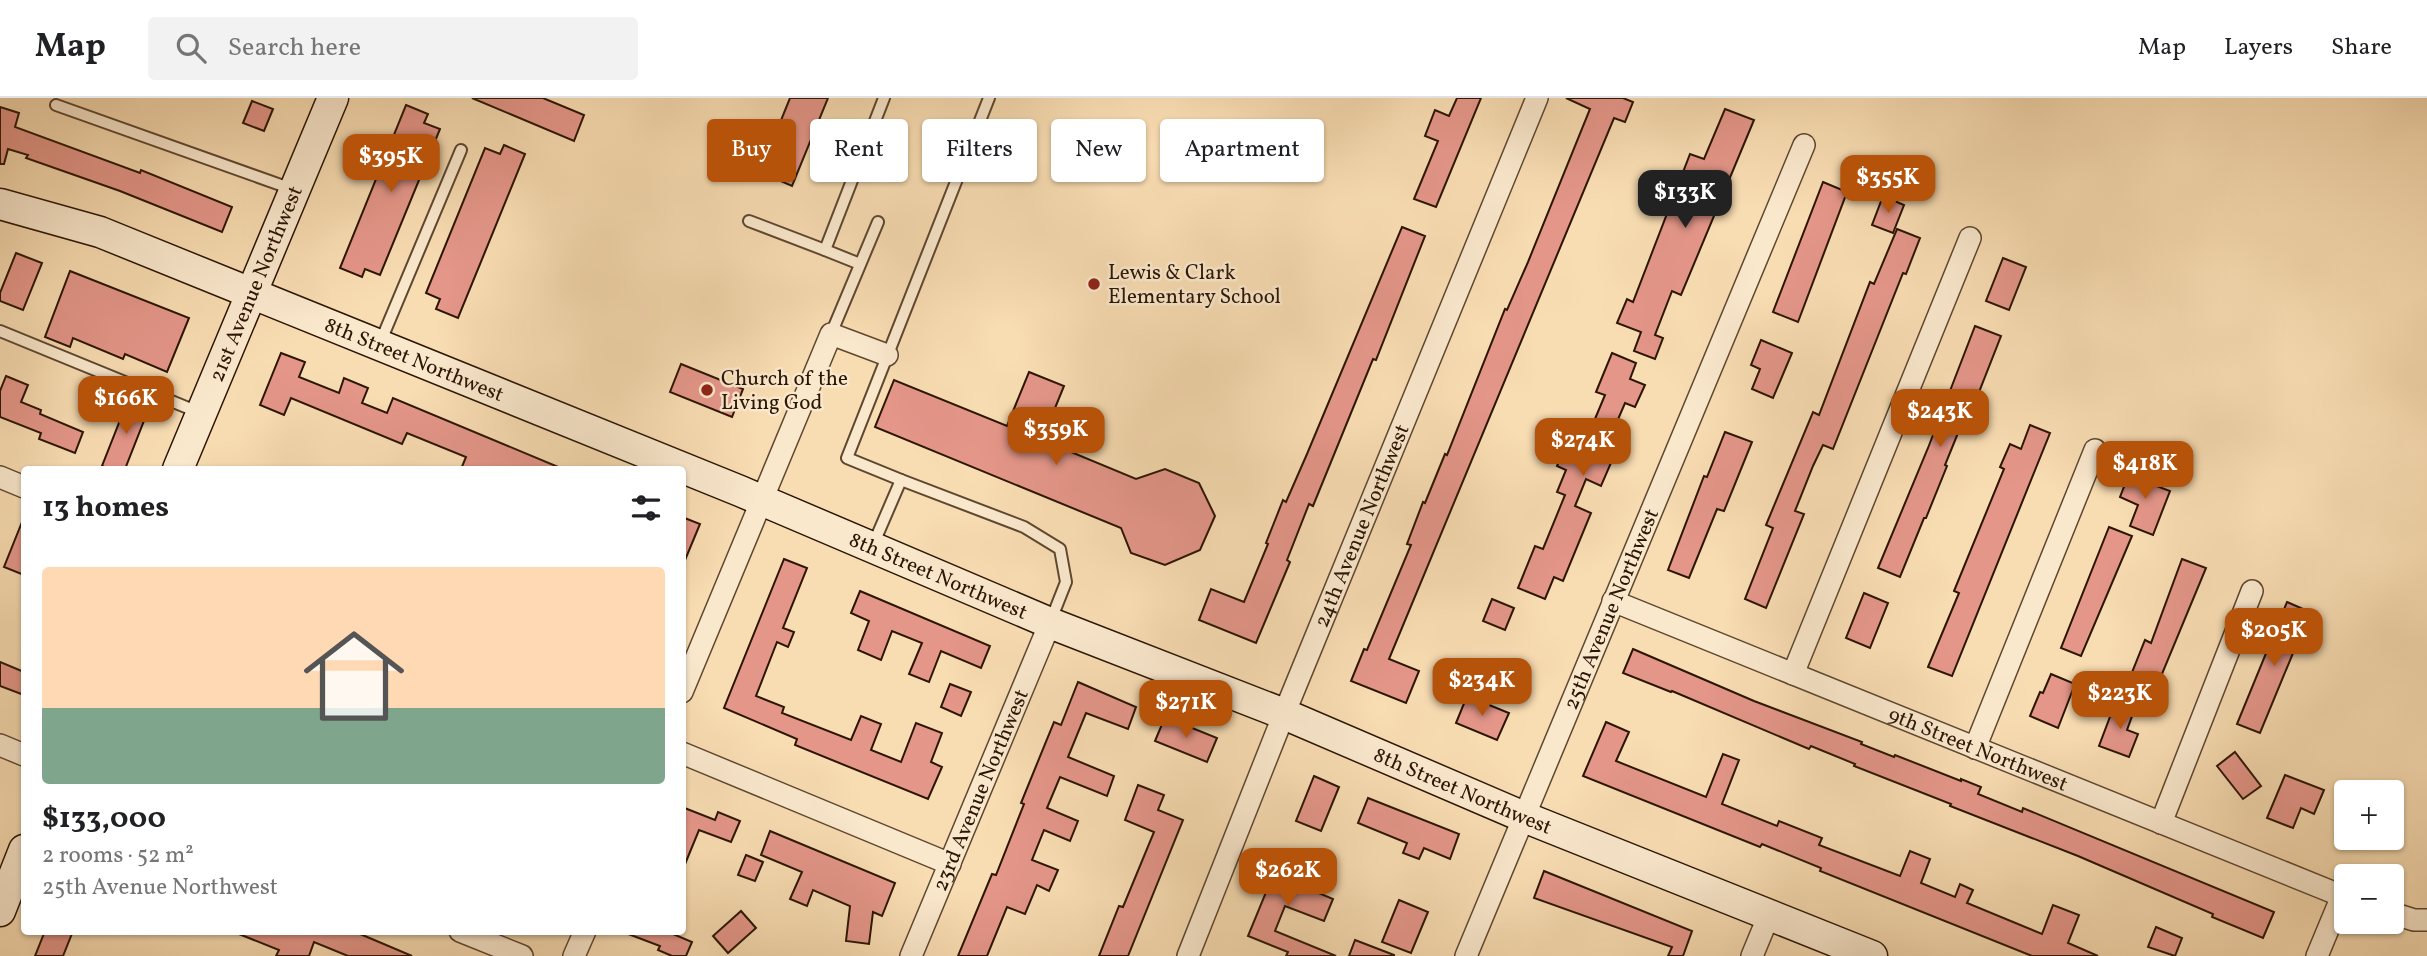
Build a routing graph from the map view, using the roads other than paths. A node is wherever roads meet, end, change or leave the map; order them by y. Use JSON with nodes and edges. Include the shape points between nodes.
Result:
{"nodes":[{"id":1,"x":333,"y":98,"type":"edge"},
{"id":2,"x":884,"y":98,"type":"edge"},
{"id":3,"x":989,"y":98,"type":"edge"},
{"id":4,"x":1537,"y":98,"type":"edge"},
{"id":5,"x":56,"y":105,"type":"dead end"},
{"id":6,"x":1804,"y":145,"type":"dead end"},
{"id":7,"x":461,"y":150,"type":"dead end"},
{"id":8,"x":295,"y":190,"type":"junction"},
{"id":9,"x":0,"y":204,"type":"edge"},
{"id":10,"x":749,"y":222,"type":"dead end"},
{"id":11,"x":878,"y":222,"type":"dead end"},
{"id":12,"x":1970,"y":237,"type":"dead end"},
{"id":13,"x":825,"y":250,"type":"junction"},
{"id":14,"x":860,"y":264,"type":"junction"},
{"id":15,"x":252,"y":294,"type":"junction"},
{"id":16,"x":0,"y":331,"type":"edge"},
{"id":17,"x":831,"y":334,"type":"junction"},
{"id":18,"x":379,"y":345,"type":"junction"},
{"id":19,"x":887,"y":355,"type":"junction"},
{"id":20,"x":202,"y":414,"type":"junction"},
{"id":21,"x":2095,"y":450,"type":"dead end"},
{"id":22,"x":179,"y":466,"type":"edge"},
{"id":23,"x":676,"y":466,"type":"edge"},
{"id":24,"x":686,"y":470,"type":"edge"},
{"id":25,"x":0,"y":477,"type":"edge"},
{"id":26,"x":901,"y":480,"type":"junction"},
{"id":27,"x":21,"y":486,"type":"edge"},
{"id":28,"x":762,"y":501,"type":"junction"},
{"id":29,"x":872,"y":546,"type":"junction"},
{"id":30,"x":2252,"y":591,"type":"dead end"},
{"id":31,"x":1613,"y":601,"type":"junction"},
{"id":32,"x":1050,"y":623,"type":"junction"},
{"id":33,"x":1793,"y":674,"type":"junction"},
{"id":34,"x":686,"y":682,"type":"edge"},
{"id":35,"x":1284,"y":713,"type":"junction"},
{"id":36,"x":0,"y":745,"type":"edge"},
{"id":37,"x":1975,"y":748,"type":"junction"},
{"id":38,"x":21,"y":754,"type":"edge"},
{"id":39,"x":686,"y":755,"type":"edge"},
{"id":40,"x":1524,"y":817,"type":"junction"},
{"id":41,"x":2161,"y":823,"type":"junction"},
{"id":42,"x":21,"y":858,"type":"edge"},
{"id":43,"x":950,"y":864,"type":"junction"},
{"id":44,"x":2334,"y":893,"type":"edge"},
{"id":45,"x":0,"y":911,"type":"edge"},
{"id":46,"x":1769,"y":915,"type":"junction"},
{"id":47,"x":2404,"y":917,"type":"edge"},
{"id":48,"x":2334,"y":919,"type":"edge"},
{"id":49,"x":2427,"y":920,"type":"edge"},
{"id":50,"x":470,"y":935,"type":"edge"},
{"id":51,"x":582,"y":935,"type":"edge"},
{"id":52,"x":522,"y":956,"type":"edge"},
{"id":53,"x":574,"y":956,"type":"edge"},
{"id":54,"x":911,"y":956,"type":"edge"},
{"id":55,"x":1188,"y":956,"type":"edge"},
{"id":56,"x":1466,"y":956,"type":"edge"},
{"id":57,"x":1752,"y":956,"type":"edge"},
{"id":58,"x":1872,"y":956,"type":"edge"},
{"id":59,"x":2317,"y":956,"type":"edge"}],
"edges":[{"from":1,"to":8,"type":"street","name":"21st Avenue Northwest"},
{"from":2,"to":13,"type":"lane"},
{"from":3,"to":19,"type":"lane"},
{"from":4,"to":35,"type":"street","name":"24th Avenue Northwest"},
{"from":5,"to":8,"type":"lane"},
{"from":6,"to":31,"type":"street","name":"25th Avenue Northwest"},
{"from":7,"to":18,"type":"lane"},
{"from":8,"to":15,"type":"street","name":"21st Avenue Northwest"},
{"from":9,"to":15,"type":"street","name":"8th Street Northwest","via":[[100,232]]},
{"from":10,"to":13,"type":"lane"},
{"from":11,"to":14,"type":"lane"},
{"from":12,"to":33,"type":"street"},
{"from":13,"to":14,"type":"lane"},
{"from":14,"to":17,"type":"lane"},
{"from":15,"to":18,"type":"street","name":"8th Street Northwest"},
{"from":15,"to":20,"type":"street","name":"21st Avenue Northwest"},
{"from":16,"to":20,"type":"lane"},
{"from":17,"to":19,"type":"street"},
{"from":17,"to":28,"type":"street"},
{"from":18,"to":23,"type":"street","name":"8th Street Northwest"},
{"from":19,"to":26,"type":"lane","via":[[847,458]]},
{"from":20,"to":22,"type":"street","name":"21st Avenue Northwest"},
{"from":21,"to":37,"type":"street"},
{"from":24,"to":28,"type":"street","name":"8th Street Northwest"},
{"from":25,"to":27,"type":"street"},
{"from":26,"to":29,"type":"lane"},
{"from":26,"to":32,"type":"lane","via":[[1024,527],[1060,549],[1066,582]]},
{"from":28,"to":29,"type":"street","name":"8th Street Northwest"},
{"from":28,"to":34,"type":"street"},
{"from":29,"to":32,"type":"street","name":"8th Street Northwest"},
{"from":30,"to":41,"type":"street"},
{"from":31,"to":33,"type":"street","name":"9th Street Northwest"},
{"from":31,"to":40,"type":"street","name":"25th Avenue Northwest"},
{"from":32,"to":35,"type":"street","name":"8th Street Northwest"},
{"from":32,"to":43,"type":"street","name":"23rd Avenue Northwest"},
{"from":33,"to":37,"type":"street","name":"9th Street Northwest"},
{"from":35,"to":40,"type":"street","name":"8th Street Northwest"},
{"from":35,"to":55,"type":"street","name":"24th Avenue Northwest"},
{"from":36,"to":38,"type":"street"},
{"from":37,"to":41,"type":"street","name":"9th Street Northwest"},
{"from":39,"to":43,"type":"street"},
{"from":40,"to":46,"type":"street","name":"8th Street Northwest"},
{"from":40,"to":56,"type":"street","name":"25th Avenue Northwest"},
{"from":41,"to":44,"type":"street","name":"9th Street Northwest"},
{"from":42,"to":45,"type":"street"},
{"from":43,"to":54,"type":"street","name":"23rd Avenue Northwest"},
{"from":46,"to":57,"type":"street"},
{"from":46,"to":58,"type":"street","name":"8th Street Northwest"},
{"from":47,"to":49,"type":"street"},
{"from":48,"to":59,"type":"street"},
{"from":50,"to":52,"type":"street"},
{"from":51,"to":53,"type":"street"}]}
